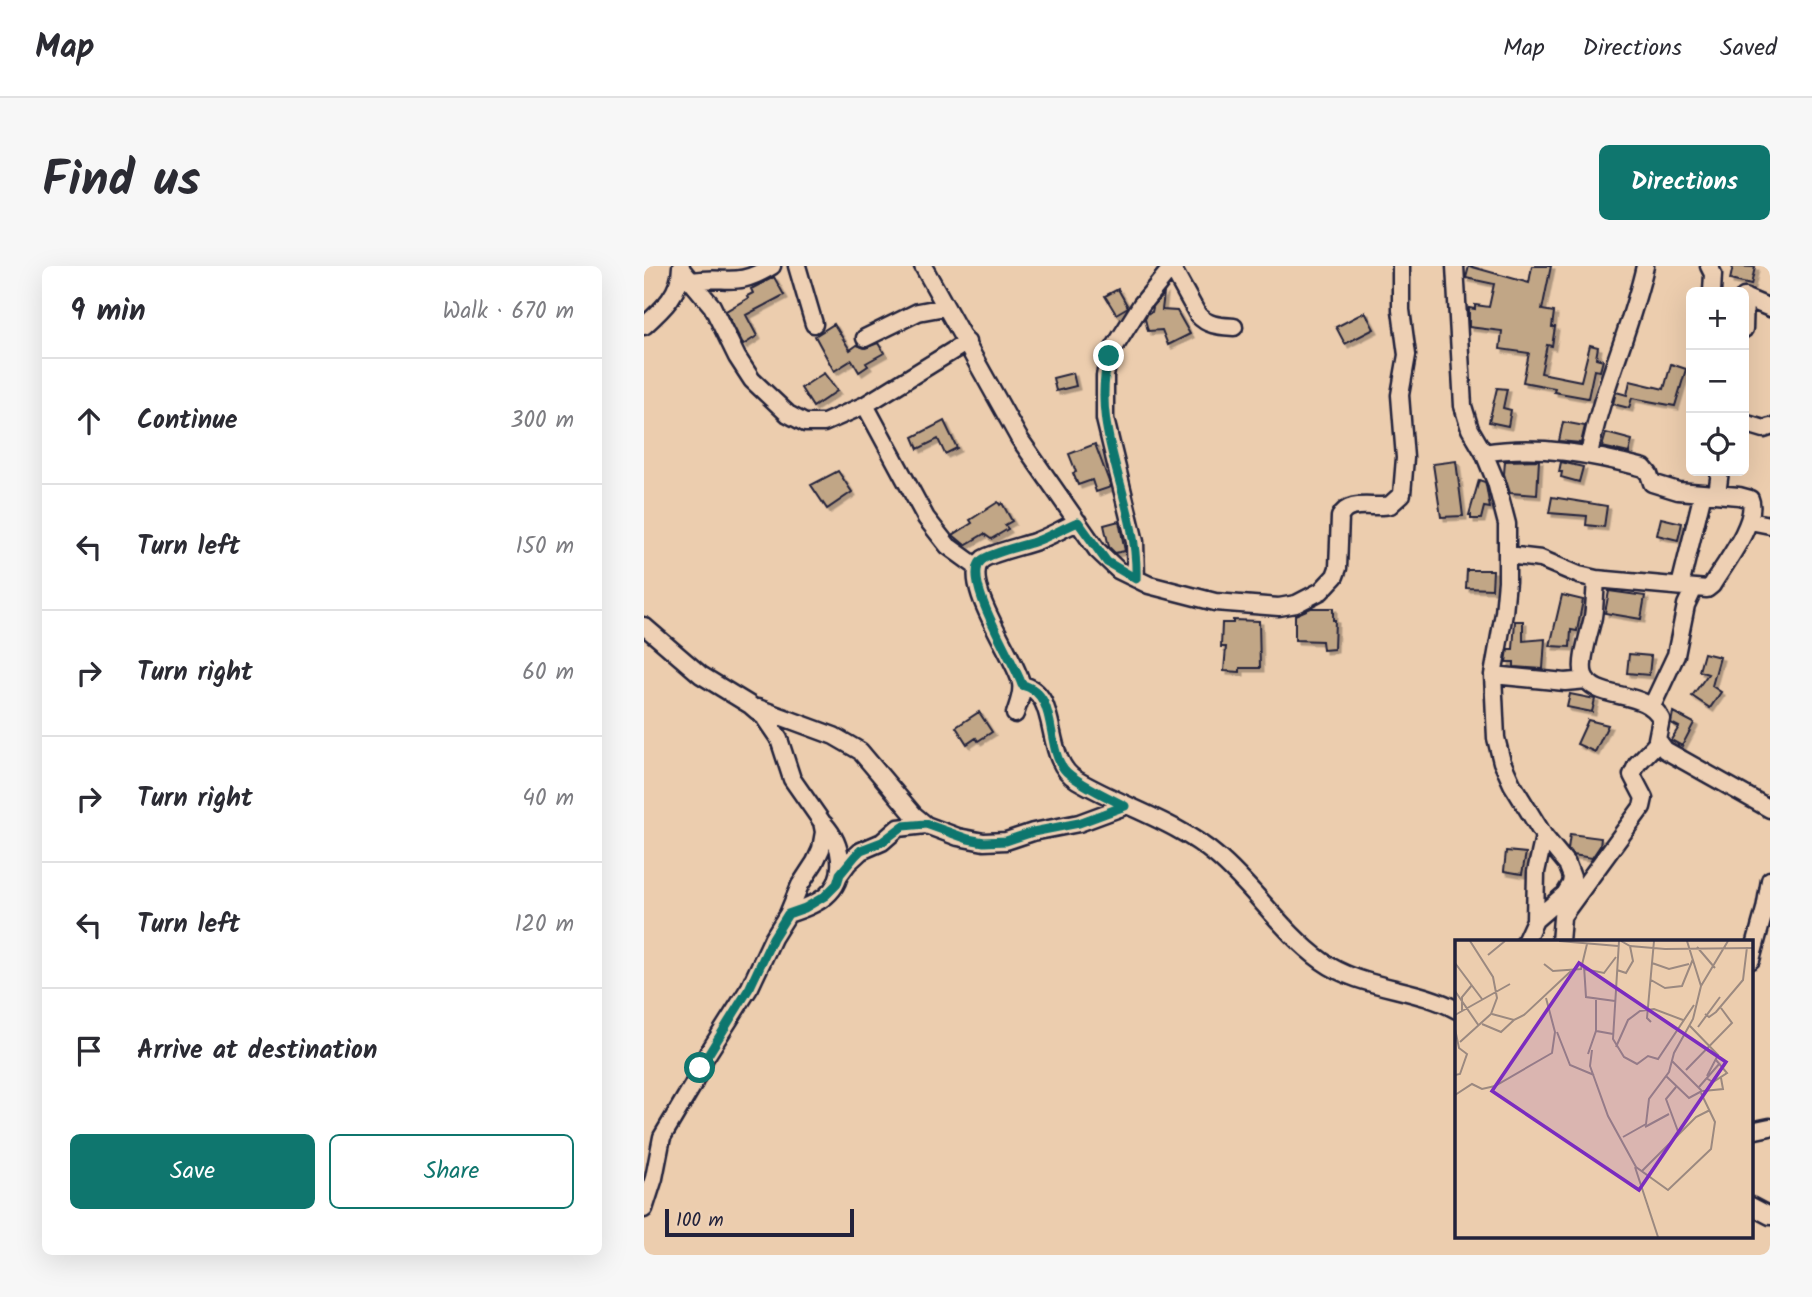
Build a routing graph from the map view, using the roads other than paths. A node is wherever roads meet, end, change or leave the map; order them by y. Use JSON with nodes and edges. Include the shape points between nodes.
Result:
{"nodes":[{"id":1,"x":772,"y":266,"type":"edge"},
{"id":2,"x":797,"y":266,"type":"edge"},
{"id":3,"x":923,"y":266,"type":"edge"},
{"id":4,"x":1172,"y":266,"type":"edge"},
{"id":5,"x":1401,"y":266,"type":"edge"},
{"id":6,"x":1455,"y":266,"type":"edge"},
{"id":7,"x":1645,"y":266,"type":"edge"},
{"id":8,"x":1709,"y":266,"type":"edge"},
{"id":9,"x":685,"y":272,"type":"edge"},
{"id":10,"x":1714,"y":287,"type":"edge"},
{"id":11,"x":1749,"y":299,"type":"edge"},
{"id":12,"x":945,"y":307,"type":"junction"},
{"id":13,"x":1770,"y":308,"type":"edge"},
{"id":14,"x":814,"y":324,"type":"dead end"},
{"id":15,"x":644,"y":326,"type":"edge"},
{"id":16,"x":1234,"y":327,"type":"dead end"},
{"id":17,"x":864,"y":338,"type":"dead end"},
{"id":18,"x":967,"y":342,"type":"junction"},
{"id":19,"x":865,"y":405,"type":"junction"},
{"id":20,"x":1749,"y":425,"type":"edge"},
{"id":21,"x":1770,"y":427,"type":"edge"},
{"id":22,"x":1484,"y":453,"type":"junction"},
{"id":23,"x":1589,"y":455,"type":"junction"},
{"id":24,"x":1718,"y":476,"type":"edge"},
{"id":25,"x":1710,"y":494,"type":"junction"},
{"id":26,"x":1756,"y":511,"type":"junction"},
{"id":27,"x":1078,"y":522,"type":"junction"},
{"id":28,"x":1770,"y":525,"type":"edge"},
{"id":29,"x":1508,"y":555,"type":"junction"},
{"id":30,"x":977,"y":567,"type":"junction"},
{"id":31,"x":1136,"y":579,"type":"junction"},
{"id":32,"x":1596,"y":579,"type":"junction"},
{"id":33,"x":1687,"y":587,"type":"junction"},
{"id":34,"x":644,"y":626,"type":"edge"},
{"id":35,"x":1493,"y":675,"type":"junction"},
{"id":36,"x":1587,"y":680,"type":"junction"},
{"id":37,"x":1022,"y":685,"type":"junction"},
{"id":38,"x":750,"y":705,"type":"junction"},
{"id":39,"x":1652,"y":706,"type":"junction"},
{"id":40,"x":1015,"y":714,"type":"dead end"},
{"id":41,"x":1658,"y":742,"type":"junction"},
{"id":42,"x":1125,"y":806,"type":"junction"},
{"id":43,"x":1770,"y":809,"type":"edge"},
{"id":44,"x":822,"y":822,"type":"junction"},
{"id":45,"x":926,"y":824,"type":"junction"},
{"id":46,"x":1544,"y":836,"type":"junction"},
{"id":47,"x":840,"y":874,"type":"junction"},
{"id":48,"x":1770,"y":880,"type":"edge"},
{"id":49,"x":1563,"y":896,"type":"junction"},
{"id":50,"x":788,"y":914,"type":"junction"},
{"id":51,"x":1563,"y":915,"type":"junction"},
{"id":52,"x":1535,"y":920,"type":"junction"},
{"id":53,"x":1526,"y":940,"type":"edge"},
{"id":54,"x":1560,"y":940,"type":"edge"},
{"id":55,"x":1752,"y":956,"type":"edge"},
{"id":56,"x":1455,"y":1009,"type":"edge"},
{"id":57,"x":1770,"y":1127,"type":"edge"},
{"id":58,"x":1752,"y":1131,"type":"edge"},
{"id":59,"x":1752,"y":1207,"type":"edge"},
{"id":60,"x":644,"y":1209,"type":"edge"},
{"id":61,"x":1770,"y":1216,"type":"edge"}],
"edges":[{"from":1,"to":9,"type":"street","via":[[740,281]]},
{"from":2,"to":14,"type":"street"},
{"from":3,"to":12,"type":"street"},
{"from":4,"to":16,"type":"street","via":[[1204,322]]},
{"from":4,"to":31,"type":"street","via":[[1109,356],[1105,376],[1104,419],[1135,542]]},
{"from":5,"to":31,"type":"street","via":[[1407,355],[1399,408],[1403,487],[1398,500],[1390,505],[1352,507],[1342,513],[1338,568],[1332,581],[1302,602],[1279,607],[1188,597]]},
{"from":6,"to":22,"type":"street","via":[[1463,406]]},
{"from":7,"to":23,"type":"street","via":[[1595,422]]},
{"from":8,"to":10,"type":"street"},
{"from":9,"to":15,"type":"street","via":[[669,302]]},
{"from":9,"to":19,"type":"street","via":[[712,306],[752,380],[788,414],[816,424]]},
{"from":11,"to":13,"type":"street"},
{"from":12,"to":17,"type":"street","via":[[918,312]]},
{"from":12,"to":18,"type":"street"},
{"from":18,"to":19,"type":"street"},
{"from":18,"to":27,"type":"street","via":[[1019,438]]},
{"from":19,"to":30,"type":"street","via":[[926,518],[948,546]]},
{"from":20,"to":21,"type":"street"},
{"from":22,"to":23,"type":"street","via":[[1536,448]]},
{"from":22,"to":29,"type":"street","via":[[1503,504]]},
{"from":23,"to":25,"type":"street","via":[[1644,468],[1652,483],[1666,489]]},
{"from":24,"to":25,"type":"street"},
{"from":25,"to":26,"type":"street","via":[[1746,497]]},
{"from":25,"to":33,"type":"street"},
{"from":26,"to":28,"type":"street"},
{"from":26,"to":33,"type":"street","via":[[1711,587]]},
{"from":27,"to":30,"type":"street","via":[[989,556]]},
{"from":27,"to":31,"type":"street","via":[[1107,562]]},
{"from":29,"to":32,"type":"street","via":[[1541,559]]},
{"from":29,"to":35,"type":"street"},
{"from":30,"to":37,"type":"street","via":[[987,611]]},
{"from":32,"to":33,"type":"street"},
{"from":32,"to":36,"type":"street","via":[[1583,668]]},
{"from":33,"to":39,"type":"street","via":[[1676,655]]},
{"from":34,"to":38,"type":"street","via":[[701,675]]},
{"from":35,"to":36,"type":"street"},
{"from":35,"to":46,"type":"street","via":[[1493,710],[1502,762]]},
{"from":36,"to":39,"type":"street"},
{"from":37,"to":40,"type":"street"},
{"from":37,"to":42,"type":"street","via":[[1034,689],[1042,700],[1064,769]]},
{"from":38,"to":44,"type":"street","via":[[771,724],[792,779]]},
{"from":38,"to":45,"type":"street","via":[[834,736],[860,751]]},
{"from":39,"to":41,"type":"street","via":[[1661,719]]},
{"from":41,"to":43,"type":"street"},
{"from":41,"to":51,"type":"street","via":[[1632,775],[1644,798],[1642,807]]},
{"from":42,"to":45,"type":"street","via":[[1006,841],[968,839]]},
{"from":42,"to":56,"type":"street","via":[[1185,832],[1216,855],[1323,961],[1343,973]]},
{"from":44,"to":47,"type":"street","via":[[838,847]]},
{"from":44,"to":50,"type":"street","via":[[821,849]]},
{"from":45,"to":47,"type":"street","via":[[898,828],[882,842],[861,850]]},
{"from":46,"to":49,"type":"street","via":[[1570,870],[1571,884]]},
{"from":46,"to":52,"type":"street","via":[[1536,872]]},
{"from":47,"to":50,"type":"street","via":[[825,896]]},
{"from":48,"to":55,"type":"street"},
{"from":49,"to":51,"type":"street"},
{"from":49,"to":52,"type":"street"},
{"from":50,"to":60,"type":"street","via":[[662,1137]]},
{"from":51,"to":54,"type":"street"},
{"from":52,"to":53,"type":"street"},
{"from":57,"to":58,"type":"street"},
{"from":59,"to":61,"type":"street"}]}
